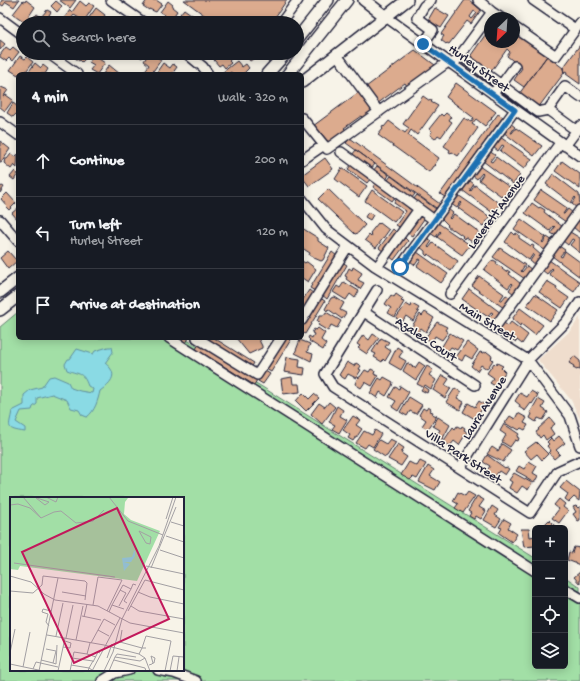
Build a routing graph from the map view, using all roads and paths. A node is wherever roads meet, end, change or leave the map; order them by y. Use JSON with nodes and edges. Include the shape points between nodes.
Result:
{"nodes":[{"id":1,"x":111,"y":0,"type":"edge"},
{"id":2,"x":298,"y":0,"type":"edge"},
{"id":3,"x":328,"y":0,"type":"edge"},
{"id":4,"x":348,"y":0,"type":"edge"},
{"id":5,"x":364,"y":0,"type":"edge"},
{"id":6,"x":407,"y":0,"type":"edge"},
{"id":7,"x":431,"y":0,"type":"edge"},
{"id":8,"x":478,"y":0,"type":"edge"},
{"id":9,"x":533,"y":0,"type":"edge"},
{"id":10,"x":492,"y":12,"type":"edge"},
{"id":11,"x":134,"y":16,"type":"edge"},
{"id":12,"x":286,"y":16,"type":"edge"},
{"id":13,"x":386,"y":17,"type":"junction"},
{"id":14,"x":0,"y":18,"type":"edge"},
{"id":15,"x":484,"y":23,"type":"edge"},
{"id":16,"x":578,"y":26,"type":"edge"},
{"id":17,"x":16,"y":30,"type":"edge"},
{"id":18,"x":304,"y":30,"type":"edge"},
{"id":19,"x":520,"y":31,"type":"edge"},
{"id":20,"x":423,"y":44,"type":"junction"},
{"id":21,"x":304,"y":54,"type":"edge"},
{"id":22,"x":337,"y":55,"type":"junction"},
{"id":23,"x":460,"y":56,"type":"junction"},
{"id":24,"x":58,"y":60,"type":"edge"},
{"id":25,"x":194,"y":60,"type":"edge"},
{"id":26,"x":280,"y":60,"type":"edge"},
{"id":27,"x":299,"y":60,"type":"edge"},
{"id":28,"x":451,"y":64,"type":"junction"},
{"id":29,"x":515,"y":66,"type":"dead end"},
{"id":30,"x":74,"y":72,"type":"edge"},
{"id":31,"x":207,"y":72,"type":"edge"},
{"id":32,"x":269,"y":72,"type":"edge"},
{"id":33,"x":290,"y":72,"type":"edge"},
{"id":34,"x":304,"y":80,"type":"edge"},
{"id":35,"x":501,"y":85,"type":"junction"},
{"id":36,"x":493,"y":94,"type":"junction"},
{"id":37,"x":580,"y":97,"type":"edge"},
{"id":38,"x":515,"y":110,"type":"junction"},
{"id":39,"x":548,"y":110,"type":"junction"},
{"id":40,"x":379,"y":112,"type":"junction"},
{"id":41,"x":304,"y":120,"type":"edge"},
{"id":42,"x":0,"y":122,"type":"edge"},
{"id":43,"x":578,"y":129,"type":"edge"},
{"id":44,"x":16,"y":134,"type":"edge"},
{"id":45,"x":563,"y":144,"type":"junction"},
{"id":46,"x":324,"y":145,"type":"junction"},
{"id":47,"x":341,"y":152,"type":"dead end"},
{"id":48,"x":580,"y":156,"type":"edge"},
{"id":49,"x":304,"y":159,"type":"edge"},
{"id":50,"x":304,"y":202,"type":"edge"},
{"id":51,"x":419,"y":209,"type":"junction"},
{"id":52,"x":580,"y":210,"type":"edge"},
{"id":53,"x":430,"y":217,"type":"dead end"},
{"id":54,"x":0,"y":220,"type":"edge"},
{"id":55,"x":16,"y":239,"type":"edge"},
{"id":56,"x":348,"y":246,"type":"junction"},
{"id":57,"x":377,"y":267,"type":"junction"},
{"id":58,"x":400,"y":267,"type":"dead end"},
{"id":59,"x":16,"y":280,"type":"edge"},
{"id":60,"x":377,"y":290,"type":"dead end"},
{"id":61,"x":0,"y":292,"type":"edge"},
{"id":62,"x":450,"y":294,"type":"dead end"},
{"id":63,"x":16,"y":298,"type":"edge"},
{"id":64,"x":580,"y":302,"type":"edge"},
{"id":65,"x":0,"y":310,"type":"edge"},
{"id":66,"x":364,"y":312,"type":"junction"},
{"id":67,"x":572,"y":314,"type":"junction"},
{"id":68,"x":304,"y":317,"type":"edge"},
{"id":69,"x":580,"y":320,"type":"edge"},
{"id":70,"x":495,"y":327,"type":"dead end"},
{"id":71,"x":172,"y":340,"type":"edge"},
{"id":72,"x":201,"y":340,"type":"edge"},
{"id":73,"x":280,"y":340,"type":"edge"},
{"id":74,"x":528,"y":360,"type":"junction"},
{"id":75,"x":475,"y":385,"type":"dead end"},
{"id":76,"x":580,"y":446,"type":"edge"},
{"id":77,"x":580,"y":460,"type":"edge"},
{"id":78,"x":460,"y":468,"type":"junction"},
{"id":79,"x":532,"y":569,"type":"edge"},
{"id":80,"x":568,"y":591,"type":"edge"},
{"id":81,"x":580,"y":598,"type":"edge"},
{"id":82,"x":125,"y":671,"type":"edge"},
{"id":83,"x":163,"y":671,"type":"edge"},
{"id":84,"x":102,"y":681,"type":"edge"},
{"id":85,"x":196,"y":681,"type":"edge"}],
"edges":[{"from":1,"to":11,"type":"street"},
{"from":2,"to":12,"type":"street"},
{"from":3,"to":18,"type":"main road"},
{"from":4,"to":21,"type":"main road"},
{"from":5,"to":13,"type":"main road","name":"Hurley Street"},
{"from":6,"to":13,"type":"main road"},
{"from":7,"to":20,"type":"street","via":[[417,18],[433,30]]},
{"from":8,"to":10,"type":"street"},
{"from":9,"to":16,"type":"street"},
{"from":13,"to":20,"type":"street","name":"Hurley Street"},
{"from":13,"to":22,"type":"main road"},
{"from":14,"to":17,"type":"street"},
{"from":15,"to":23,"type":"street"},
{"from":16,"to":19,"type":"street","via":[[556,56]]},
{"from":20,"to":28,"type":"street","name":"Hurley Street"},
{"from":22,"to":34,"type":"main road"},
{"from":22,"to":40,"type":"street"},
{"from":23,"to":28,"type":"street"},
{"from":23,"to":35,"type":"street"},
{"from":24,"to":30,"type":"street"},
{"from":25,"to":31,"type":"street"},
{"from":26,"to":32,"type":"main road"},
{"from":27,"to":33,"type":"main road"},
{"from":28,"to":36,"type":"street","name":"Hurley Street"},
{"from":28,"to":40,"type":"street"},
{"from":29,"to":35,"type":"street"},
{"from":35,"to":36,"type":"street"},
{"from":35,"to":39,"type":"street","via":[[538,112]]},
{"from":36,"to":38,"type":"street","name":"Hurley Street"},
{"from":37,"to":39,"type":"street","via":[[565,86]]},
{"from":38,"to":45,"type":"street","name":"Hurley Street"},
{"from":38,"to":58,"type":"street"},
{"from":39,"to":43,"type":"street"},
{"from":40,"to":46,"type":"street","via":[[327,149]]},
{"from":41,"to":46,"type":"street"},
{"from":42,"to":44,"type":"street"},
{"from":43,"to":45,"type":"street","name":"Leverett Avenue"},
{"from":45,"to":48,"type":"street","name":"Hurley Street"},
{"from":45,"to":62,"type":"street","name":"Leverett Avenue"},
{"from":46,"to":49,"type":"street"},
{"from":47,"to":51,"type":"street"},
{"from":50,"to":56,"type":"street","name":"Main Street","via":[[326,229]]},
{"from":51,"to":53,"type":"street"},
{"from":51,"to":57,"type":"street"},
{"from":52,"to":70,"type":"street"},
{"from":54,"to":55,"type":"street"},
{"from":56,"to":57,"type":"street","name":"Main Street"},
{"from":56,"to":68,"type":"street"},
{"from":57,"to":74,"type":"street","name":"Main Street"},
{"from":59,"to":61,"type":"main road"},
{"from":60,"to":66,"type":"street"},
{"from":63,"to":65,"type":"main road"},
{"from":64,"to":67,"type":"street","name":"Laura Avenue"},
{"from":66,"to":75,"type":"street","name":"Azalea Court"},
{"from":66,"to":78,"type":"street","name":"Villa Park Street","via":[[326,374],[333,387]]},
{"from":67,"to":69,"type":"street"},
{"from":67,"to":74,"type":"street","name":"Laura Avenue"},
{"from":71,"to":79,"type":"street"},
{"from":72,"to":73,"type":"street","via":[[257,375]]},
{"from":74,"to":76,"type":"street","name":"Main Street","via":[[570,416]]},
{"from":74,"to":78,"type":"street","name":"Laura Avenue"},
{"from":77,"to":78,"type":"street","name":"Villa Park Street","via":[[558,471],[530,513]]},
{"from":80,"to":81,"type":"street"},
{"from":82,"to":84,"type":"street","via":[[115,673]]},
{"from":83,"to":85,"type":"street"}]}
